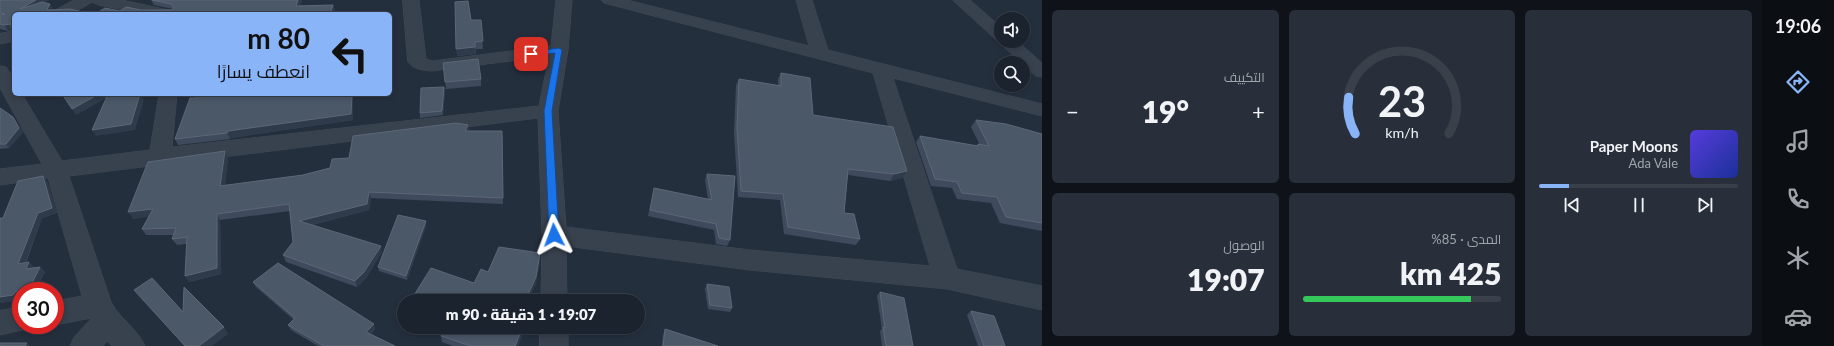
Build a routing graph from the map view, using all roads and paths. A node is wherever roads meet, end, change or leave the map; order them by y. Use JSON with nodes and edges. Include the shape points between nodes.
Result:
{"nodes":[{"id":1,"x":86,"y":0,"type":"edge"},
{"id":2,"x":99,"y":0,"type":"edge"},
{"id":3,"x":411,"y":0,"type":"edge"},
{"id":4,"x":564,"y":0,"type":"edge"},
{"id":5,"x":609,"y":0,"type":"edge"},
{"id":6,"x":804,"y":0,"type":"edge"},
{"id":7,"x":961,"y":0,"type":"edge"},
{"id":8,"x":64,"y":12,"type":"edge"},
{"id":9,"x":157,"y":12,"type":"edge"},
{"id":10,"x":994,"y":30,"type":"edge"},
{"id":11,"x":12,"y":36,"type":"edge"},
{"id":12,"x":0,"y":39,"type":"edge"},
{"id":13,"x":1015,"y":48,"type":"edge"},
{"id":14,"x":559,"y":50,"type":"junction"},
{"id":15,"x":820,"y":53,"type":"junction"},
{"id":16,"x":882,"y":69,"type":"junction"},
{"id":17,"x":0,"y":71,"type":"edge"},
{"id":18,"x":1042,"y":72,"type":"edge"},
{"id":19,"x":12,"y":92,"type":"edge"},
{"id":20,"x":14,"y":96,"type":"edge"},
{"id":21,"x":168,"y":96,"type":"edge"},
{"id":22,"x":1042,"y":110,"type":"edge"},
{"id":23,"x":548,"y":111,"type":"junction"},
{"id":24,"x":160,"y":156,"type":"junction"},
{"id":25,"x":56,"y":170,"type":"junction"},
{"id":26,"x":0,"y":177,"type":"edge"},
{"id":27,"x":554,"y":235,"type":"junction"},
{"id":28,"x":947,"y":278,"type":"junction"},
{"id":29,"x":554,"y":294,"type":"edge"},
{"id":30,"x":1042,"y":298,"type":"edge"},
{"id":31,"x":64,"y":313,"type":"edge"},
{"id":32,"x":103,"y":313,"type":"junction"},
{"id":33,"x":12,"y":321,"type":"edge"},
{"id":34,"x":0,"y":323,"type":"edge"},
{"id":35,"x":554,"y":334,"type":"edge"},
{"id":36,"x":84,"y":346,"type":"edge"},
{"id":37,"x":131,"y":346,"type":"edge"},
{"id":38,"x":554,"y":346,"type":"edge"}],
"edges":[{"from":1,"to":8,"type":"street"},
{"from":2,"to":9,"type":"street"},
{"from":3,"to":14,"type":"street","via":[[418,62],[423,65]]},
{"from":4,"to":14,"type":"street"},
{"from":5,"to":15,"type":"street"},
{"from":6,"to":15,"type":"street"},
{"from":7,"to":10,"type":"street"},
{"from":11,"to":12,"type":"street"},
{"from":13,"to":18,"type":"street"},
{"from":14,"to":23,"type":"street"},
{"from":15,"to":16,"type":"street"},
{"from":16,"to":22,"type":"street"},
{"from":16,"to":28,"type":"street"},
{"from":17,"to":19,"type":"street"},
{"from":20,"to":25,"type":"street"},
{"from":21,"to":24,"type":"street"},
{"from":23,"to":24,"type":"street"},
{"from":23,"to":27,"type":"street"},
{"from":24,"to":25,"type":"street"},
{"from":25,"to":26,"type":"street"},
{"from":25,"to":32,"type":"street"},
{"from":27,"to":28,"type":"street","via":[[750,260]]},
{"from":27,"to":29,"type":"street"},
{"from":28,"to":30,"type":"street"},
{"from":31,"to":32,"type":"street"},
{"from":32,"to":36,"type":"street"},
{"from":32,"to":37,"type":"street"},
{"from":33,"to":34,"type":"street"},
{"from":35,"to":38,"type":"street"}]}
